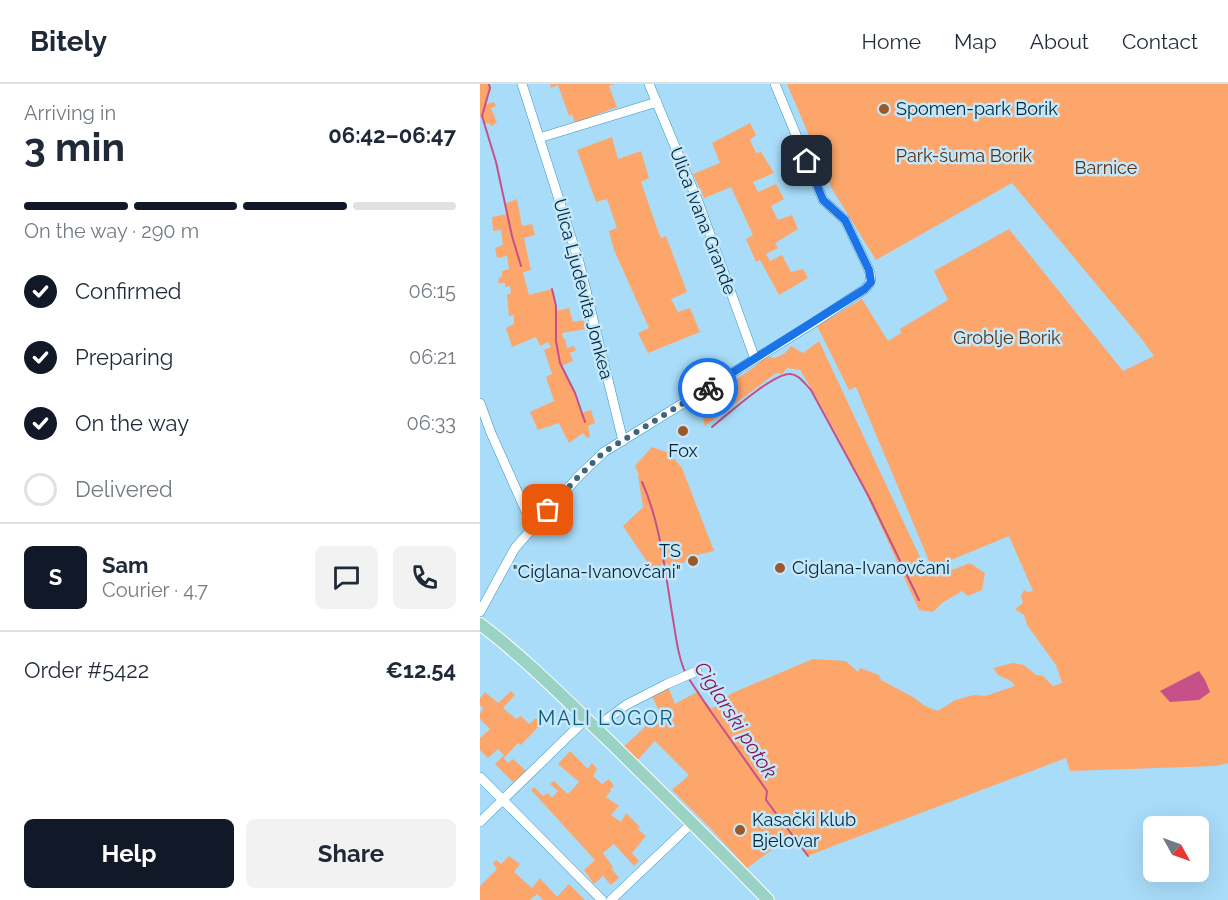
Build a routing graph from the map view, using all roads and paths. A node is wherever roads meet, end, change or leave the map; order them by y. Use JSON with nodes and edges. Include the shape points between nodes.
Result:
{"nodes":[{"id":1,"x":522,"y":84,"type":"edge"},
{"id":2,"x":649,"y":84,"type":"edge"},
{"id":3,"x":775,"y":84,"type":"edge"},
{"id":4,"x":657,"y":102,"type":"junction"},
{"id":5,"x":539,"y":138,"type":"junction"},
{"id":6,"x":754,"y":359,"type":"junction"},
{"id":7,"x":480,"y":403,"type":"edge"},
{"id":8,"x":623,"y":441,"type":"junction"},
{"id":9,"x":533,"y":527,"type":"junction"},
{"id":10,"x":480,"y":612,"type":"edge"},
{"id":11,"x":480,"y":624,"type":"edge"},
{"id":12,"x":697,"y":671,"type":"dead end"},
{"id":13,"x":590,"y":723,"type":"junction"},
{"id":14,"x":480,"y":777,"type":"edge"},
{"id":15,"x":503,"y":800,"type":"junction"},
{"id":16,"x":480,"y":822,"type":"edge"},
{"id":17,"x":692,"y":823,"type":"junction"},
{"id":18,"x":602,"y":900,"type":"edge"},
{"id":19,"x":611,"y":900,"type":"edge"},
{"id":20,"x":768,"y":900,"type":"edge"}],
"edges":[{"from":1,"to":5,"type":"street","name":"Ulica Ljudevita Jonkea"},
{"from":2,"to":4,"type":"street","name":"Ulica Ivana Granđe"},
{"from":3,"to":6,"type":"street","via":[[823,200],[845,220],[871,282]]},
{"from":4,"to":5,"type":"street"},
{"from":4,"to":6,"type":"street","name":"Ulica Ivana Granđe","via":[[699,204]]},
{"from":5,"to":8,"type":"street","name":"Ulica Ljudevita Jonkea","via":[[579,262]]},
{"from":6,"to":8,"type":"street"},
{"from":7,"to":9,"type":"street"},
{"from":8,"to":9,"type":"street","via":[[604,452]]},
{"from":9,"to":10,"type":"street","via":[[515,548]]},
{"from":11,"to":13,"type":"main road"},
{"from":12,"to":13,"type":"street"},
{"from":13,"to":15,"type":"street"},
{"from":13,"to":17,"type":"main road"},
{"from":14,"to":15,"type":"street"},
{"from":15,"to":16,"type":"street"},
{"from":15,"to":18,"type":"street"},
{"from":17,"to":19,"type":"street"},
{"from":17,"to":20,"type":"main road"}]}
